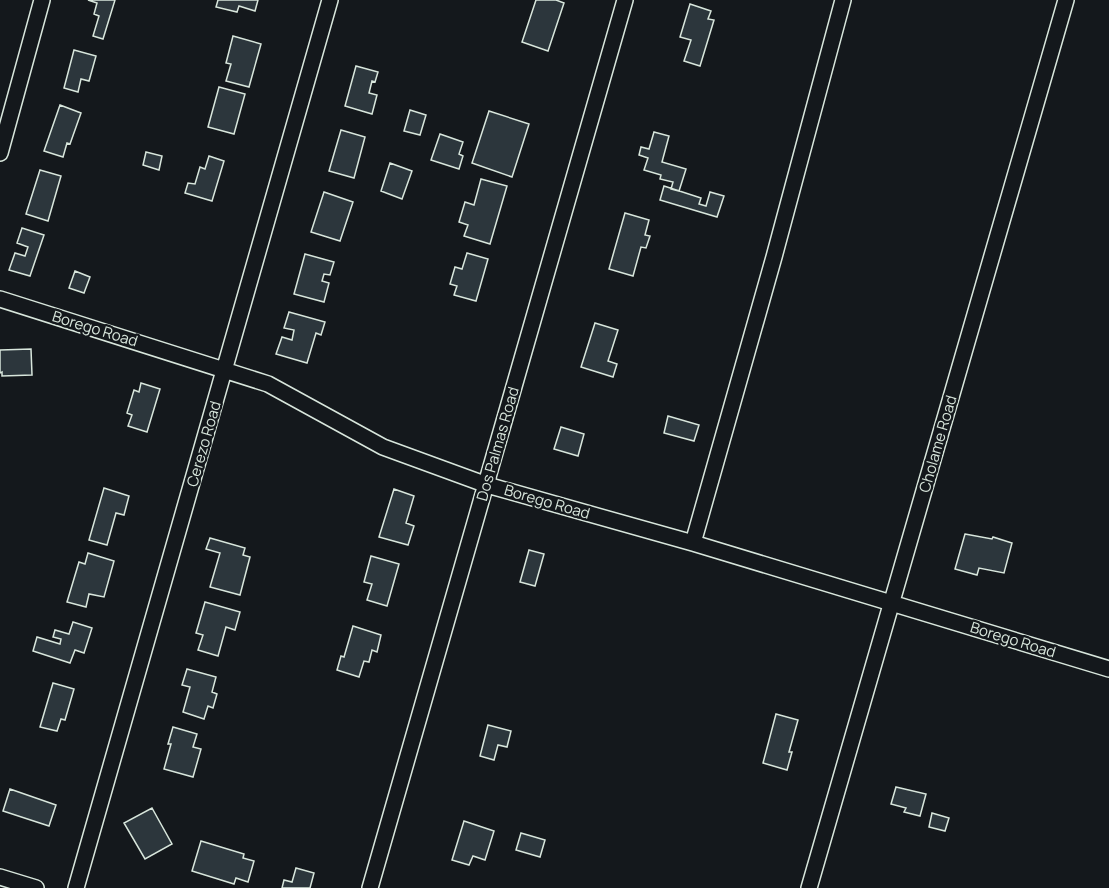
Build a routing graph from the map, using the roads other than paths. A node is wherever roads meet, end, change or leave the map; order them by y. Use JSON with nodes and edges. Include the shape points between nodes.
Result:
{"nodes":[{"id":1,"x":42,"y":0,"type":"edge"},
{"id":2,"x":330,"y":0,"type":"edge"},
{"id":3,"x":626,"y":0,"type":"edge"},
{"id":4,"x":843,"y":0,"type":"edge"},
{"id":5,"x":1066,"y":0,"type":"edge"},
{"id":6,"x":0,"y":153,"type":"edge"},
{"id":7,"x":0,"y":299,"type":"edge"},
{"id":8,"x":225,"y":369,"type":"junction"},
{"id":9,"x":487,"y":485,"type":"junction"},
{"id":10,"x":693,"y":543,"type":"junction"},
{"id":11,"x":892,"y":603,"type":"junction"},
{"id":12,"x":1109,"y":669,"type":"edge"},
{"id":13,"x":0,"y":877,"type":"edge"},
{"id":14,"x":36,"y":888,"type":"edge"},
{"id":15,"x":76,"y":888,"type":"edge"},
{"id":16,"x":370,"y":888,"type":"edge"},
{"id":17,"x":809,"y":888,"type":"edge"}],
"edges":[{"from":1,"to":6,"type":"street"},
{"from":2,"to":8,"type":"street","name":"Cerezo Road"},
{"from":3,"to":9,"type":"street","name":"Dos Palmas Road"},
{"from":4,"to":10,"type":"street"},
{"from":5,"to":11,"type":"street","name":"Cholame Road"},
{"from":7,"to":8,"type":"street","name":"Borego Road"},
{"from":8,"to":9,"type":"street","name":"Borego Road","via":[[268,384],[383,447]]},
{"from":8,"to":15,"type":"street","name":"Cerezo Road"},
{"from":9,"to":10,"type":"street","name":"Borego Road"},
{"from":9,"to":16,"type":"street","name":"Dos Palmas Road"},
{"from":10,"to":11,"type":"street","name":"Borego Road"},
{"from":11,"to":12,"type":"street","name":"Borego Road"},
{"from":11,"to":17,"type":"street","name":"Cholame Road"},
{"from":13,"to":14,"type":"street"}]}
